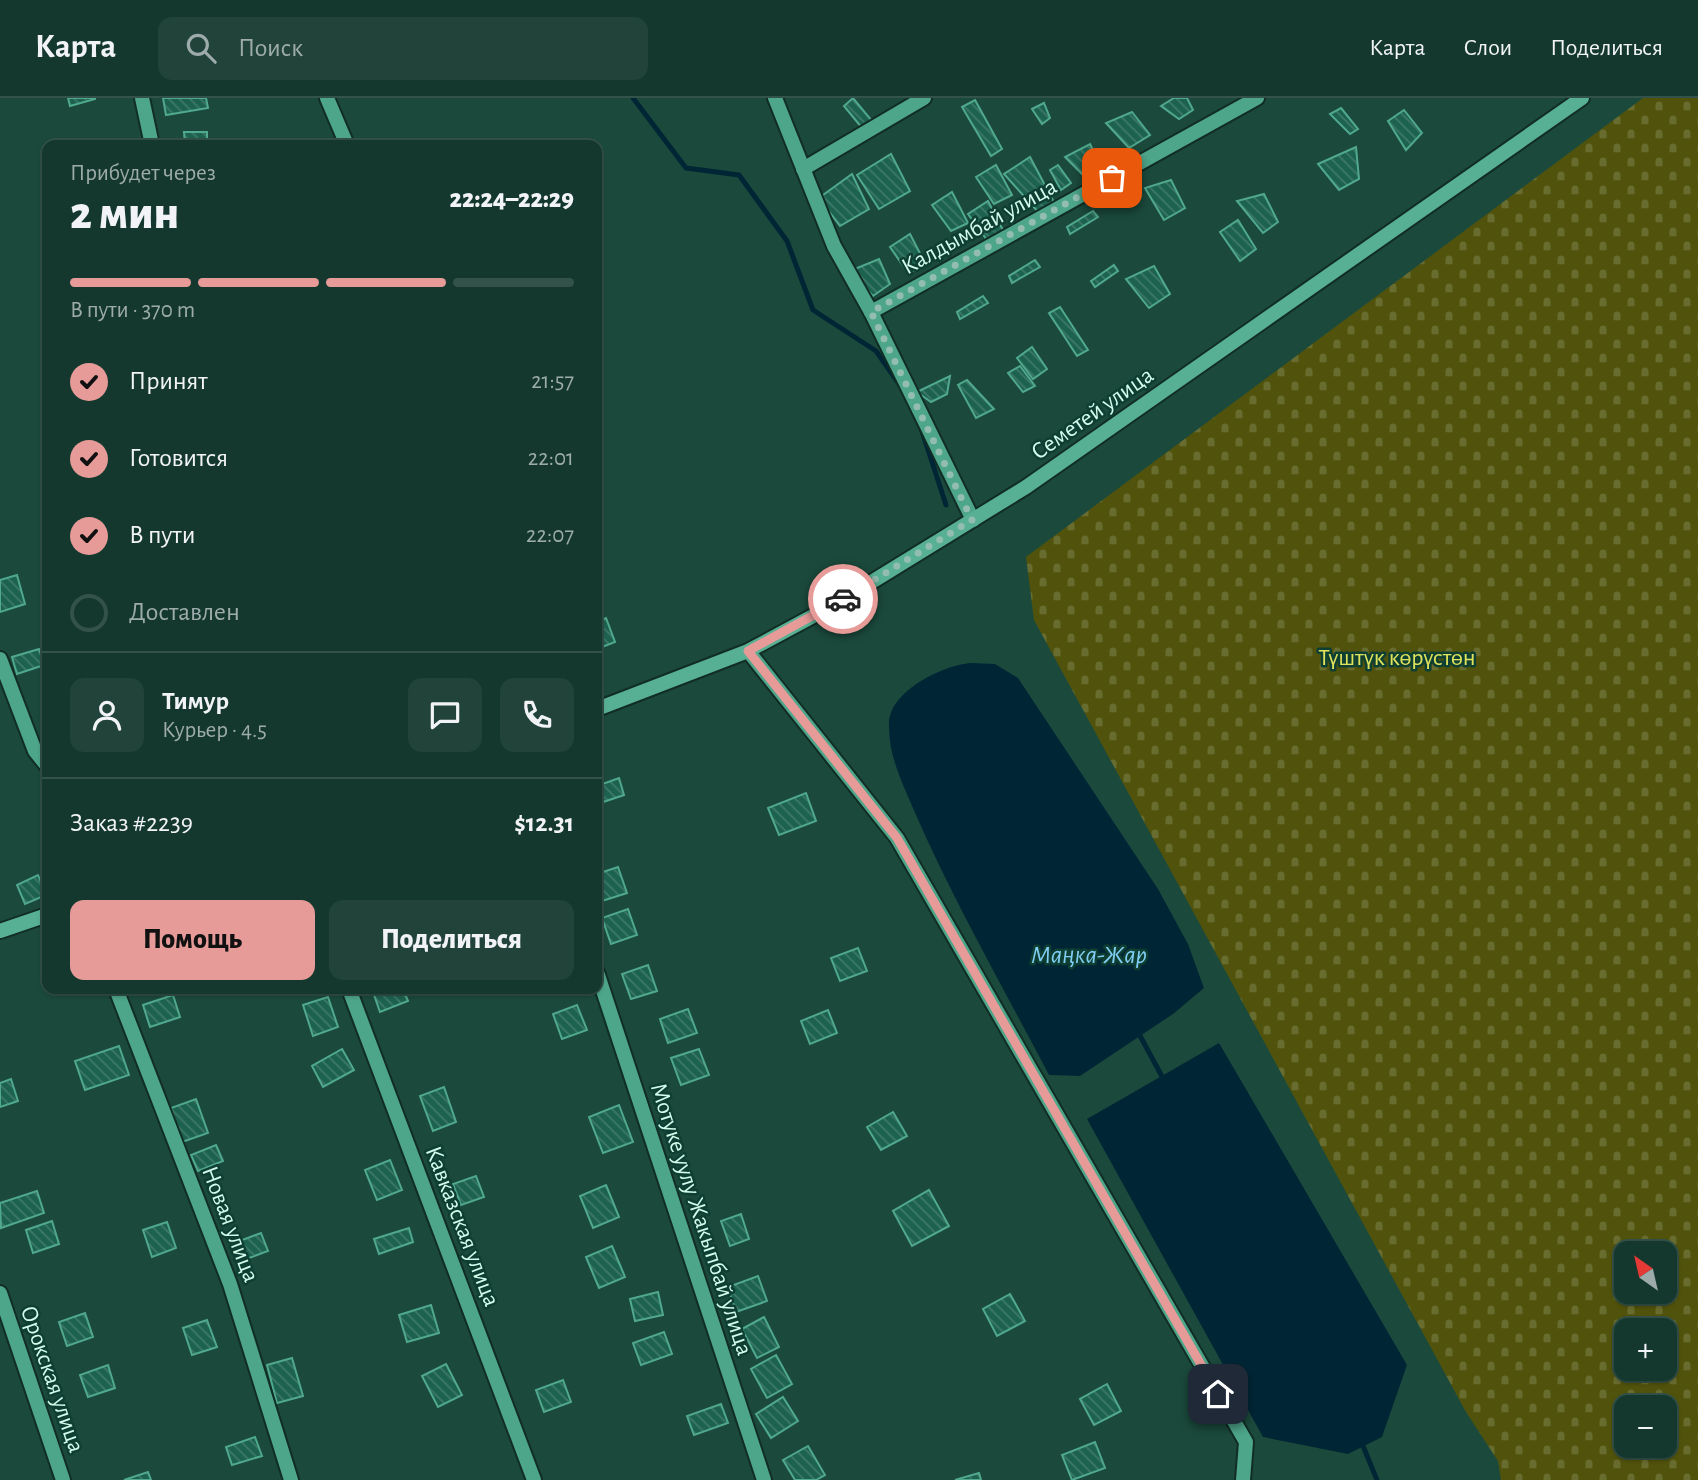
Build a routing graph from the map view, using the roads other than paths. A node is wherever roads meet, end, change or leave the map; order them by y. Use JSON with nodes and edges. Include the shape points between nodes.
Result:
{"nodes":[{"id":1,"x":142,"y":98,"type":"edge"},
{"id":2,"x":327,"y":98,"type":"edge"},
{"id":3,"x":775,"y":98,"type":"edge"},
{"id":4,"x":925,"y":98,"type":"edge"},
{"id":5,"x":1257,"y":98,"type":"edge"},
{"id":6,"x":1582,"y":98,"type":"edge"},
{"id":7,"x":151,"y":140,"type":"edge"},
{"id":8,"x":346,"y":140,"type":"edge"},
{"id":9,"x":803,"y":169,"type":"junction"},
{"id":10,"x":871,"y":312,"type":"junction"},
{"id":11,"x":972,"y":520,"type":"junction"},
{"id":12,"x":748,"y":651,"type":"junction"},
{"id":13,"x":0,"y":659,"type":"edge"},
{"id":14,"x":602,"y":707,"type":"edge"},
{"id":15,"x":42,"y":760,"type":"edge"},
{"id":16,"x":42,"y":917,"type":"edge"},
{"id":17,"x":0,"y":931,"type":"edge"},
{"id":18,"x":602,"y":987,"type":"edge"},
{"id":19,"x":118,"y":994,"type":"edge"},
{"id":20,"x":351,"y":994,"type":"edge"},
{"id":21,"x":0,"y":1293,"type":"edge"},
{"id":22,"x":63,"y":1480,"type":"edge"},
{"id":23,"x":291,"y":1480,"type":"edge"},
{"id":24,"x":534,"y":1480,"type":"edge"},
{"id":25,"x":764,"y":1480,"type":"edge"},
{"id":26,"x":1243,"y":1480,"type":"edge"}],
"edges":[{"from":1,"to":7,"type":"street"},
{"from":2,"to":8,"type":"street"},
{"from":3,"to":9,"type":"street"},
{"from":4,"to":9,"type":"street"},
{"from":5,"to":10,"type":"street","name":"Калдымбай улица"},
{"from":6,"to":11,"type":"street","name":"Семетей улица","via":[[1026,487]]},
{"from":9,"to":10,"type":"street","via":[[834,246]]},
{"from":10,"to":11,"type":"street"},
{"from":11,"to":12,"type":"street","name":"Семетей улица","via":[[839,602]]},
{"from":12,"to":14,"type":"street","name":"Семетей улица"},
{"from":12,"to":26,"type":"street","via":[[897,838],[1246,1442]]},
{"from":13,"to":15,"type":"street"},
{"from":16,"to":17,"type":"street"},
{"from":18,"to":25,"type":"street","name":"Мотуке уулу Жакыпбай улица"},
{"from":19,"to":23,"type":"street","name":"Новая улица","via":[[230,1284]]},
{"from":20,"to":24,"type":"street","name":"Кавказская улица"},
{"from":21,"to":22,"type":"street","name":"Орокская улица"}]}
